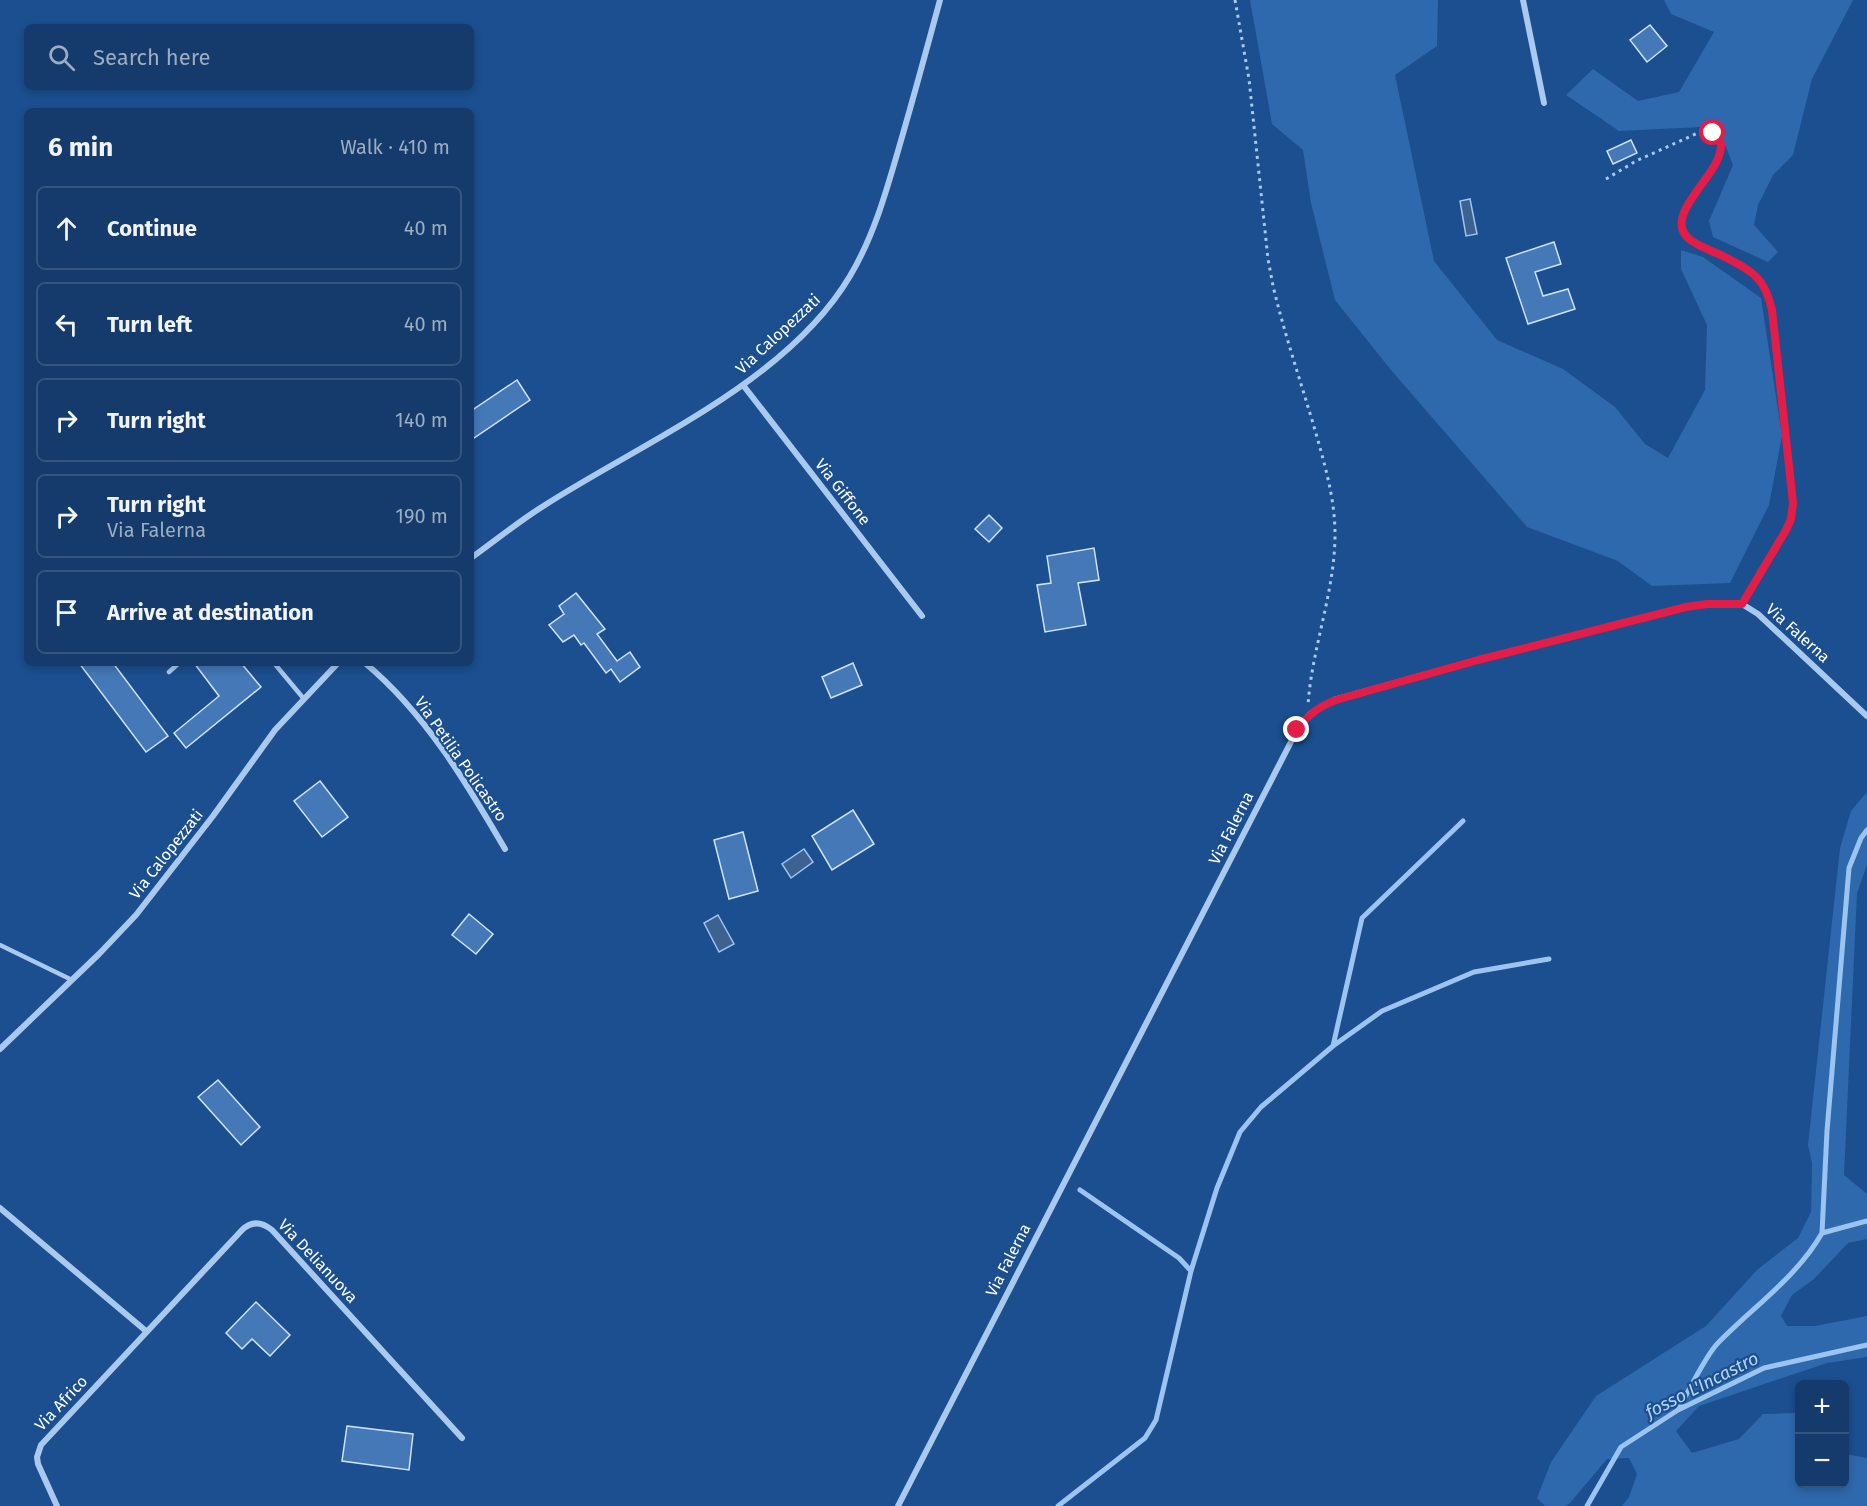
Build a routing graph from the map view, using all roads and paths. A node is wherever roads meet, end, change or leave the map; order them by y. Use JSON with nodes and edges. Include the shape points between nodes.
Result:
{"nodes":[{"id":1,"x":940,"y":0,"type":"edge"},
{"id":2,"x":1235,"y":0,"type":"edge"},
{"id":3,"x":1523,"y":0,"type":"edge"},
{"id":4,"x":1544,"y":103,"type":"dead end"},
{"id":5,"x":1606,"y":179,"type":"dead end"},
{"id":6,"x":743,"y":386,"type":"junction"},
{"id":7,"x":474,"y":556,"type":"edge"},
{"id":8,"x":1742,"y":604,"type":"junction"},
{"id":9,"x":922,"y":616,"type":"dead end"},
{"id":10,"x":176,"y":666,"type":"edge"},
{"id":11,"x":276,"y":666,"type":"edge"},
{"id":12,"x":335,"y":666,"type":"edge"},
{"id":13,"x":368,"y":666,"type":"edge"},
{"id":14,"x":169,"y":672,"type":"dead end"},
{"id":15,"x":304,"y":699,"type":"junction"},
{"id":16,"x":1867,"y":716,"type":"edge"},
{"id":17,"x":1307,"y":717,"type":"junction"},
{"id":18,"x":505,"y":849,"type":"dead end"},
{"id":19,"x":0,"y":945,"type":"edge"},
{"id":20,"x":72,"y":980,"type":"junction"},
{"id":21,"x":0,"y":1049,"type":"edge"},
{"id":22,"x":0,"y":1208,"type":"edge"},
{"id":23,"x":146,"y":1331,"type":"junction"},
{"id":24,"x":462,"y":1438,"type":"dead end"},
{"id":25,"x":57,"y":1506,"type":"edge"},
{"id":26,"x":898,"y":1506,"type":"edge"}],
"edges":[{"from":1,"to":6,"type":"street","name":"Via Calopezzati","via":[[892,172],[858,260],[844,286],[819,317]]},
{"from":2,"to":17,"type":"path","via":[[1249,79],[1273,286],[1328,478],[1333,510],[1333,561],[1314,651]]},
{"from":3,"to":4,"type":"street"},
{"from":5,"to":8,"type":"path","via":[[1700,132],[1713,133],[1721,144],[1720,160],[1687,207],[1682,228],[1690,239],[1751,272],[1764,284],[1772,310],[1793,503],[1786,530]]},
{"from":6,"to":7,"type":"street","name":"Via Calopezzati","via":[[543,506]]},
{"from":6,"to":9,"type":"street","name":"Via Giffone"},
{"from":8,"to":16,"type":"street","name":"Via Falerna","via":[[1776,629]]},
{"from":8,"to":17,"type":"street","name":"Via Falerna","via":[[1686,607],[1478,660],[1334,700]]},
{"from":10,"to":14,"type":"lane"},
{"from":11,"to":15,"type":"lane"},
{"from":12,"to":15,"type":"street","name":"Via Calopezzati"},
{"from":13,"to":18,"type":"street","name":"Via Petilia Policastro","via":[[427,729]]},
{"from":15,"to":20,"type":"street","name":"Via Calopezzati","via":[[263,746],[160,886]]},
{"from":17,"to":26,"type":"street","name":"Via Falerna","via":[[1294,734]]},
{"from":19,"to":20,"type":"lane"},
{"from":20,"to":21,"type":"street","name":"Via Calopezzati"},
{"from":22,"to":23,"type":"street"},
{"from":23,"to":24,"type":"street","name":"Via Delianuova","via":[[242,1230],[261,1223],[272,1230]]},
{"from":23,"to":25,"type":"street","name":"Via Africo","via":[[41,1444],[38,1464]]}]}
